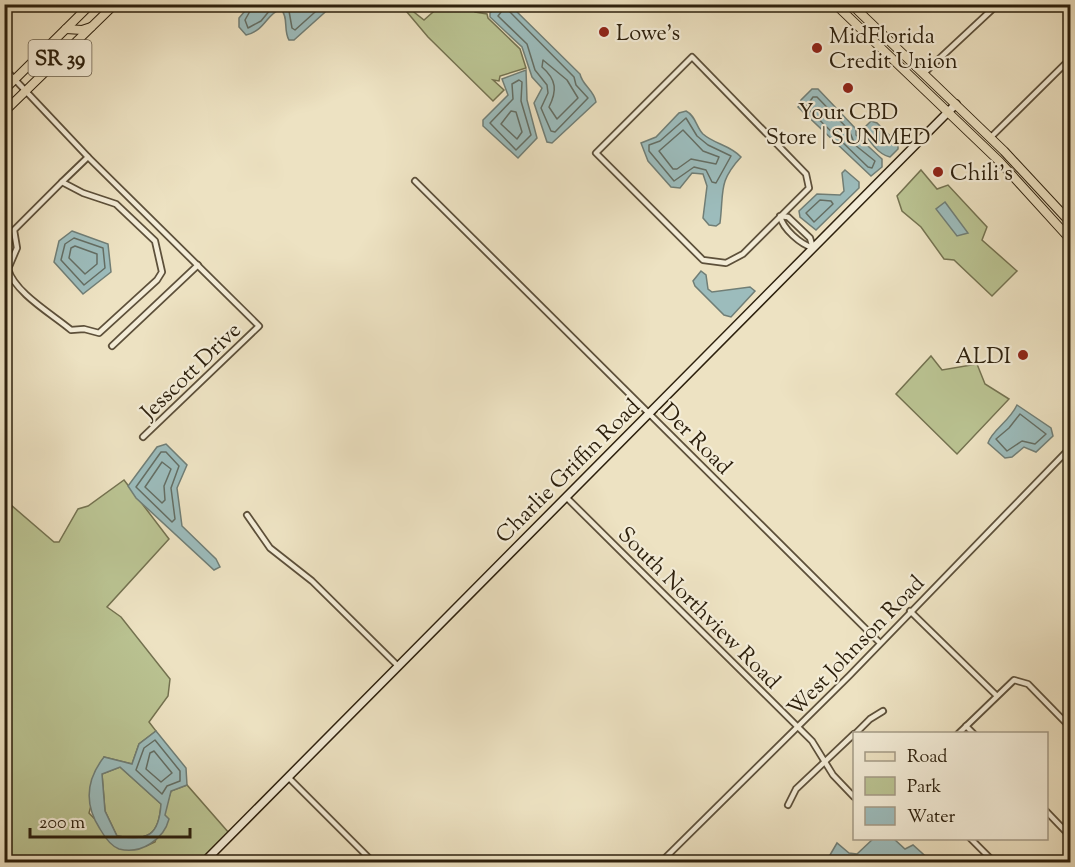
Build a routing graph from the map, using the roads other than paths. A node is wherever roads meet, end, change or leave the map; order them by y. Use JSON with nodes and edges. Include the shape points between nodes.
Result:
{"nodes":[{"id":1,"x":91,"y":4,"type":"edge"},
{"id":2,"x":115,"y":4,"type":"edge"},
{"id":3,"x":835,"y":4,"type":"edge"},
{"id":4,"x":843,"y":4,"type":"edge"},
{"id":5,"x":851,"y":4,"type":"edge"},
{"id":6,"x":998,"y":4,"type":"edge"},
{"id":7,"x":861,"y":14,"type":"junction"},
{"id":8,"x":93,"y":27,"type":"junction"},
{"id":9,"x":66,"y":29,"type":"junction"},
{"id":10,"x":1071,"y":58,"type":"edge"},
{"id":11,"x":4,"y":68,"type":"edge"},
{"id":12,"x":924,"y":74,"type":"junction"},
{"id":13,"x":16,"y":79,"type":"junction"},
{"id":14,"x":4,"y":90,"type":"edge"},
{"id":15,"x":27,"y":90,"type":"junction"},
{"id":16,"x":956,"y":104,"type":"junction"},
{"id":17,"x":949,"y":111,"type":"junction"},
{"id":18,"x":4,"y":112,"type":"edge"},
{"id":19,"x":990,"y":138,"type":"junction"},
{"id":20,"x":88,"y":157,"type":"junction"},
{"id":21,"x":415,"y":181,"type":"dead end"},
{"id":22,"x":62,"y":182,"type":"junction"},
{"id":23,"x":780,"y":216,"type":"junction"},
{"id":24,"x":1071,"y":222,"type":"edge"},
{"id":25,"x":1071,"y":239,"type":"edge"},
{"id":26,"x":813,"y":248,"type":"junction"},
{"id":27,"x":198,"y":264,"type":"junction"},
{"id":28,"x":112,"y":346,"type":"dead end"},
{"id":29,"x":649,"y":413,"type":"junction"},
{"id":30,"x":143,"y":437,"type":"dead end"},
{"id":31,"x":1071,"y":448,"type":"edge"},
{"id":32,"x":566,"y":497,"type":"junction"},
{"id":33,"x":247,"y":515,"type":"dead end"},
{"id":34,"x":910,"y":611,"type":"junction"},
{"id":35,"x":879,"y":642,"type":"junction"},
{"id":36,"x":398,"y":666,"type":"junction"},
{"id":37,"x":996,"y":695,"type":"junction"},
{"id":38,"x":883,"y":711,"type":"dead end"},
{"id":39,"x":966,"y":726,"type":"junction"},
{"id":40,"x":798,"y":727,"type":"junction"},
{"id":41,"x":1071,"y":727,"type":"edge"},
{"id":42,"x":857,"y":732,"type":"edge"},
{"id":43,"x":960,"y":732,"type":"edge"},
{"id":44,"x":972,"y":732,"type":"edge"},
{"id":45,"x":853,"y":736,"type":"edge"},
{"id":46,"x":824,"y":761,"type":"junction"},
{"id":47,"x":288,"y":777,"type":"junction"},
{"id":48,"x":853,"y":795,"type":"edge"},
{"id":49,"x":788,"y":805,"type":"dead end"},
{"id":50,"x":1048,"y":813,"type":"edge"},
{"id":51,"x":1071,"y":836,"type":"edge"},
{"id":52,"x":972,"y":840,"type":"edge"},
{"id":53,"x":1071,"y":853,"type":"edge"},
{"id":54,"x":204,"y":862,"type":"edge"},
{"id":55,"x":373,"y":862,"type":"edge"},
{"id":56,"x":661,"y":862,"type":"edge"},
{"id":57,"x":994,"y":862,"type":"edge"},
{"id":58,"x":1061,"y":862,"type":"edge"}],
"edges":[{"from":1,"to":9,"type":"main road","number":"SR 39"},
{"from":2,"to":8,"type":"main road","number":"SR 39"},
{"from":3,"to":17,"type":"main road"},
{"from":4,"to":7,"type":"main road"},
{"from":5,"to":7,"type":"main road"},
{"from":6,"to":12,"type":"street"},
{"from":7,"to":12,"type":"main road"},
{"from":8,"to":9,"type":"main road"},
{"from":8,"to":15,"type":"main road","number":"SR 39"},
{"from":9,"to":13,"type":"main road","number":"SR 39"},
{"from":10,"to":19,"type":"street"},
{"from":11,"to":13,"type":"street"},
{"from":12,"to":16,"type":"main road"},
{"from":13,"to":14,"type":"main road","number":"SR 39"},
{"from":13,"to":15,"type":"street"},
{"from":15,"to":18,"type":"main road","number":"SR 39"},
{"from":15,"to":20,"type":"street"},
{"from":16,"to":17,"type":"street","name":"Charlie Griffin Road"},
{"from":16,"to":19,"type":"main road"},
{"from":17,"to":25,"type":"main road"},
{"from":17,"to":26,"type":"street","name":"Charlie Griffin Road"},
{"from":19,"to":24,"type":"main road"},
{"from":20,"to":22,"type":"street"},
{"from":20,"to":27,"type":"street"},
{"from":21,"to":29,"type":"street","name":"Der Road"},
{"from":22,"to":22,"type":"street","via":[[14,230],[16,248],[8,269],[10,277],[40,307],[71,330],[99,333],[162,272],[155,241],[116,204]]},
{"from":23,"to":23,"type":"street","via":[[809,188],[806,174],[692,57],[596,153],[703,260],[726,263],[743,254]]},
{"from":23,"to":26,"type":"street","via":[[804,245]]},
{"from":23,"to":26,"type":"street","via":[[788,217],[810,238]]},
{"from":26,"to":29,"type":"street","name":"Charlie Griffin Road"},
{"from":27,"to":28,"type":"street"},
{"from":27,"to":30,"type":"street","name":"Jesscott Drive","via":[[259,326]]},
{"from":29,"to":32,"type":"street","name":"Charlie Griffin Road"},
{"from":29,"to":35,"type":"street","name":"Der Road"},
{"from":31,"to":34,"type":"street","name":"West Johnson Road"},
{"from":32,"to":36,"type":"street","name":"Charlie Griffin Road"},
{"from":32,"to":40,"type":"street","name":"South Northview Road"},
{"from":33,"to":36,"type":"street","via":[[270,548],[312,581]]},
{"from":34,"to":35,"type":"street","name":"West Johnson Road"},
{"from":34,"to":37,"type":"street"},
{"from":35,"to":40,"type":"street","name":"West Johnson Road"},
{"from":36,"to":47,"type":"street","name":"Charlie Griffin Road"},
{"from":37,"to":39,"type":"street"},
{"from":37,"to":41,"type":"street","via":[[1009,682],[1021,680]]},
{"from":38,"to":42,"type":"street"},
{"from":39,"to":43,"type":"street"},
{"from":39,"to":44,"type":"street"},
{"from":40,"to":46,"type":"street","name":"South Northview Road"},
{"from":40,"to":56,"type":"street","name":"West Johnson Road"},
{"from":45,"to":46,"type":"street"},
{"from":46,"to":48,"type":"street","name":"South Northview Road"},
{"from":46,"to":49,"type":"street","via":[[796,789]]},
{"from":47,"to":54,"type":"street","name":"Charlie Griffin Road"},
{"from":47,"to":55,"type":"street"},
{"from":50,"to":51,"type":"street"},
{"from":52,"to":57,"type":"street"},
{"from":53,"to":58,"type":"street"}]}
